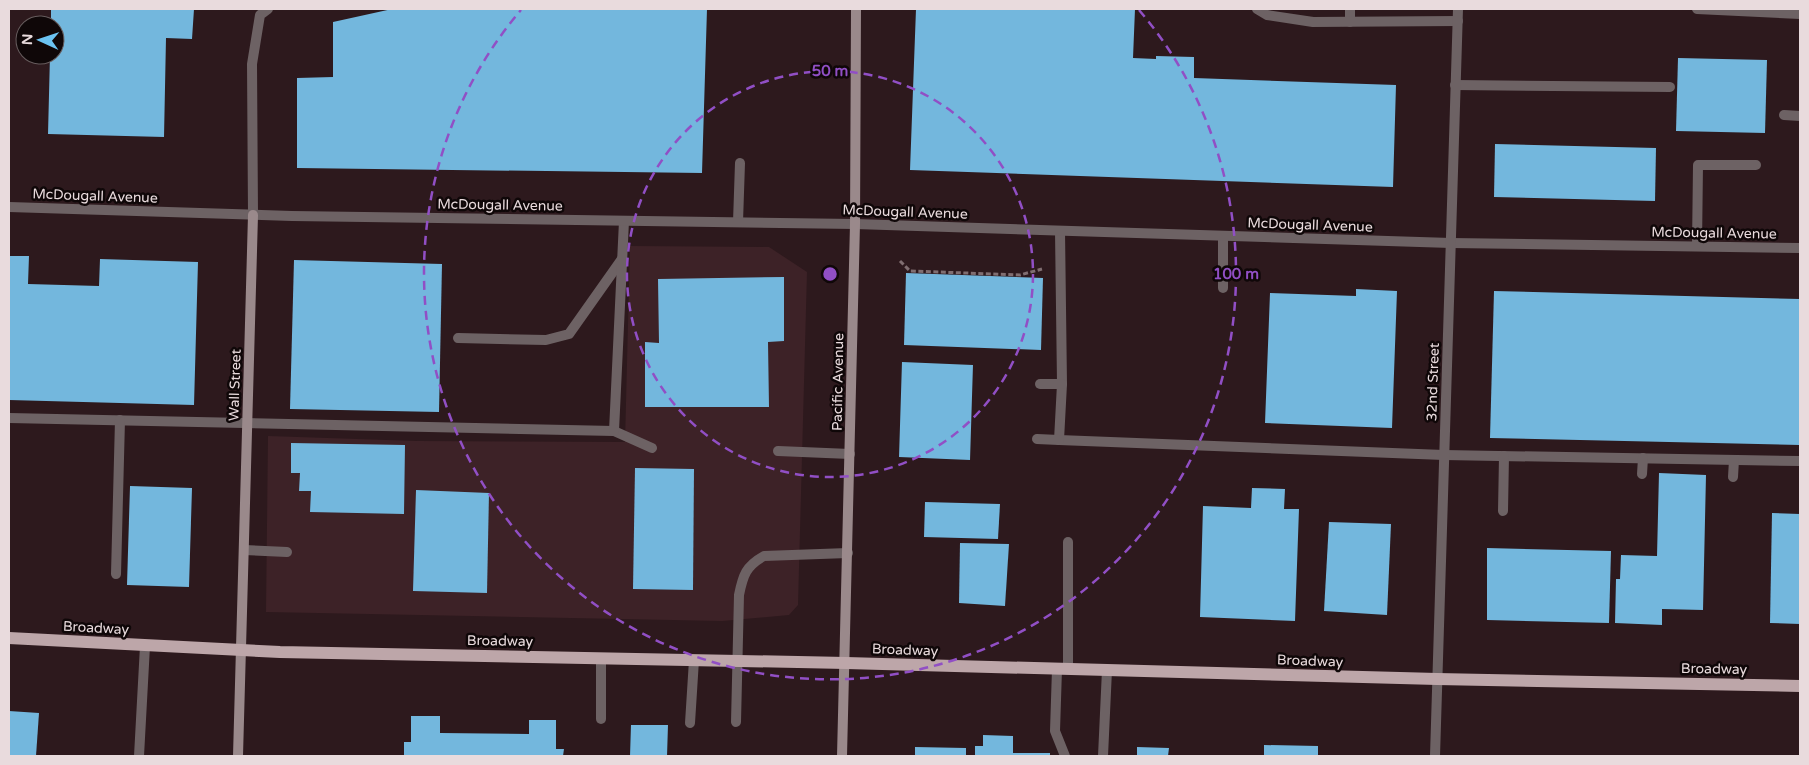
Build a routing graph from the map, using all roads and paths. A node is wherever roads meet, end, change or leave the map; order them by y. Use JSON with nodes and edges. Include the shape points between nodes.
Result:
{"nodes":[{"id":1,"x":856,"y":9,"type":"edge"},
{"id":2,"x":1258,"y":9,"type":"edge"},
{"id":3,"x":1350,"y":9,"type":"edge"},
{"id":4,"x":1458,"y":9,"type":"edge"},
{"id":5,"x":1697,"y":9,"type":"edge"},
{"id":6,"x":265,"y":11,"type":"edge"},
{"id":7,"x":1267,"y":12,"type":"edge"},
{"id":8,"x":1800,"y":14,"type":"edge"},
{"id":9,"x":1458,"y":20,"type":"junction"},
{"id":10,"x":1350,"y":22,"type":"junction"},
{"id":11,"x":1456,"y":85,"type":"junction"},
{"id":12,"x":1670,"y":87,"type":"dead end"},
{"id":13,"x":1784,"y":115,"type":"dead end"},
{"id":14,"x":1800,"y":116,"type":"edge"},
{"id":15,"x":740,"y":163,"type":"dead end"},
{"id":16,"x":1756,"y":166,"type":"dead end"},
{"id":17,"x":9,"y":207,"type":"edge"},
{"id":18,"x":253,"y":215,"type":"junction"},
{"id":19,"x":624,"y":221,"type":"junction"},
{"id":20,"x":738,"y":222,"type":"junction"},
{"id":21,"x":855,"y":224,"type":"junction"},
{"id":22,"x":1060,"y":231,"type":"junction"},
{"id":23,"x":1223,"y":236,"type":"junction"},
{"id":24,"x":1451,"y":243,"type":"junction"},
{"id":25,"x":1697,"y":246,"type":"junction"},
{"id":26,"x":1800,"y":248,"type":"edge"},
{"id":27,"x":1061,"y":253,"type":"junction"},
{"id":28,"x":622,"y":259,"type":"junction"},
{"id":29,"x":900,"y":262,"type":"dead end"},
{"id":30,"x":1223,"y":288,"type":"dead end"},
{"id":31,"x":458,"y":338,"type":"dead end"},
{"id":32,"x":1040,"y":384,"type":"dead end"},
{"id":33,"x":1062,"y":384,"type":"junction"},
{"id":34,"x":9,"y":418,"type":"edge"},
{"id":35,"x":120,"y":420,"type":"junction"},
{"id":36,"x":247,"y":423,"type":"junction"},
{"id":37,"x":614,"y":431,"type":"junction"},
{"id":38,"x":1037,"y":439,"type":"dead end"},
{"id":39,"x":1059,"y":440,"type":"junction"},
{"id":40,"x":652,"y":448,"type":"dead end"},
{"id":41,"x":778,"y":451,"type":"dead end"},
{"id":42,"x":850,"y":454,"type":"junction"},
{"id":43,"x":1444,"y":456,"type":"junction"},
{"id":44,"x":1504,"y":456,"type":"junction"},
{"id":45,"x":1643,"y":458,"type":"junction"},
{"id":46,"x":1734,"y":460,"type":"junction"},
{"id":47,"x":1800,"y":460,"type":"edge"},
{"id":48,"x":1642,"y":474,"type":"dead end"},
{"id":49,"x":1733,"y":477,"type":"dead end"},
{"id":50,"x":1503,"y":511,"type":"dead end"},
{"id":51,"x":1068,"y":542,"type":"dead end"},
{"id":52,"x":244,"y":550,"type":"junction"},
{"id":53,"x":287,"y":552,"type":"dead end"},
{"id":54,"x":848,"y":553,"type":"junction"},
{"id":55,"x":116,"y":574,"type":"dead end"},
{"id":56,"x":9,"y":638,"type":"edge"},
{"id":57,"x":145,"y":646,"type":"junction"},
{"id":58,"x":241,"y":650,"type":"junction"},
{"id":59,"x":601,"y":658,"type":"junction"},
{"id":60,"x":694,"y":660,"type":"junction"},
{"id":61,"x":738,"y":661,"type":"junction"},
{"id":62,"x":846,"y":663,"type":"junction"},
{"id":63,"x":1062,"y":669,"type":"junction"},
{"id":64,"x":1106,"y":670,"type":"junction"},
{"id":65,"x":1437,"y":679,"type":"junction"},
{"id":66,"x":1800,"y":686,"type":"edge"},
{"id":67,"x":601,"y":719,"type":"dead end"},
{"id":68,"x":736,"y":722,"type":"dead end"},
{"id":69,"x":690,"y":724,"type":"dead end"},
{"id":70,"x":139,"y":756,"type":"edge"},
{"id":71,"x":238,"y":756,"type":"edge"},
{"id":72,"x":842,"y":756,"type":"edge"},
{"id":73,"x":1065,"y":756,"type":"edge"},
{"id":74,"x":1103,"y":756,"type":"edge"},
{"id":75,"x":1435,"y":756,"type":"edge"}],
"edges":[{"from":1,"to":21,"type":"street","name":"Pacific Avenue"},
{"from":2,"to":7,"type":"street"},
{"from":3,"to":10,"type":"street"},
{"from":4,"to":9,"type":"street","name":"32nd Street"},
{"from":5,"to":8,"type":"street"},
{"from":6,"to":18,"type":"street","name":"Wall Street","via":[[252,64]]},
{"from":7,"to":10,"type":"street","via":[[1313,22]]},
{"from":9,"to":10,"type":"street"},
{"from":9,"to":11,"type":"street","name":"32nd Street"},
{"from":11,"to":12,"type":"street"},
{"from":11,"to":24,"type":"street","name":"32nd Street"},
{"from":13,"to":14,"type":"street"},
{"from":15,"to":20,"type":"street"},
{"from":16,"to":25,"type":"street","via":[[1698,165]]},
{"from":17,"to":18,"type":"street","name":"McDougall Avenue"},
{"from":18,"to":19,"type":"street","name":"McDougall Avenue"},
{"from":18,"to":36,"type":"street","name":"Wall Street"},
{"from":19,"to":20,"type":"street","name":"McDougall Avenue"},
{"from":19,"to":28,"type":"street"},
{"from":20,"to":21,"type":"street","name":"McDougall Avenue"},
{"from":21,"to":22,"type":"street","name":"McDougall Avenue"},
{"from":21,"to":42,"type":"street","name":"Pacific Avenue"},
{"from":22,"to":23,"type":"street","name":"McDougall Avenue"},
{"from":22,"to":27,"type":"street"},
{"from":23,"to":24,"type":"street","name":"McDougall Avenue"},
{"from":23,"to":30,"type":"street"},
{"from":24,"to":25,"type":"street","name":"McDougall Avenue"},
{"from":24,"to":43,"type":"street","name":"32nd Street"},
{"from":25,"to":26,"type":"street","name":"McDougall Avenue"},
{"from":27,"to":29,"type":"path","via":[[1043,268],[1020,275],[910,271]]},
{"from":27,"to":33,"type":"street"},
{"from":28,"to":31,"type":"street","via":[[568,334],[546,340]]},
{"from":28,"to":37,"type":"street"},
{"from":32,"to":33,"type":"street"},
{"from":33,"to":39,"type":"street"},
{"from":34,"to":35,"type":"street"},
{"from":35,"to":36,"type":"street"},
{"from":35,"to":55,"type":"street"},
{"from":36,"to":37,"type":"street"},
{"from":36,"to":52,"type":"street","name":"Wall Street"},
{"from":37,"to":40,"type":"street"},
{"from":38,"to":39,"type":"street"},
{"from":39,"to":43,"type":"street"},
{"from":41,"to":42,"type":"street"},
{"from":42,"to":54,"type":"street","name":"Pacific Avenue"},
{"from":43,"to":44,"type":"street"},
{"from":43,"to":65,"type":"street","name":"32nd Street"},
{"from":44,"to":45,"type":"street"},
{"from":44,"to":50,"type":"street"},
{"from":45,"to":46,"type":"street"},
{"from":45,"to":48,"type":"street"},
{"from":46,"to":47,"type":"street"},
{"from":46,"to":49,"type":"street"},
{"from":51,"to":63,"type":"street"},
{"from":52,"to":53,"type":"street"},
{"from":52,"to":58,"type":"street","name":"Wall Street"},
{"from":54,"to":61,"type":"street","via":[[764,556],[752,562],[743,577],[739,595]]},
{"from":54,"to":62,"type":"street","name":"Pacific Avenue"},
{"from":56,"to":57,"type":"main road","name":"Broadway"},
{"from":57,"to":58,"type":"main road","name":"Broadway"},
{"from":57,"to":70,"type":"street"},
{"from":58,"to":59,"type":"main road","name":"Broadway"},
{"from":58,"to":71,"type":"street","name":"Wall Street"},
{"from":59,"to":60,"type":"main road","name":"Broadway"},
{"from":59,"to":67,"type":"street"},
{"from":60,"to":61,"type":"main road","name":"Broadway"},
{"from":60,"to":69,"type":"street"},
{"from":61,"to":62,"type":"main road","name":"Broadway"},
{"from":61,"to":68,"type":"street"},
{"from":62,"to":63,"type":"main road","name":"Broadway"},
{"from":62,"to":72,"type":"street","name":"Pacific Avenue"},
{"from":63,"to":64,"type":"main road","name":"Broadway"},
{"from":63,"to":73,"type":"street","via":[[1055,731]]},
{"from":64,"to":65,"type":"main road","name":"Broadway"},
{"from":64,"to":74,"type":"street"},
{"from":65,"to":66,"type":"main road","name":"Broadway"},
{"from":65,"to":75,"type":"street","name":"32nd Street"}]}
